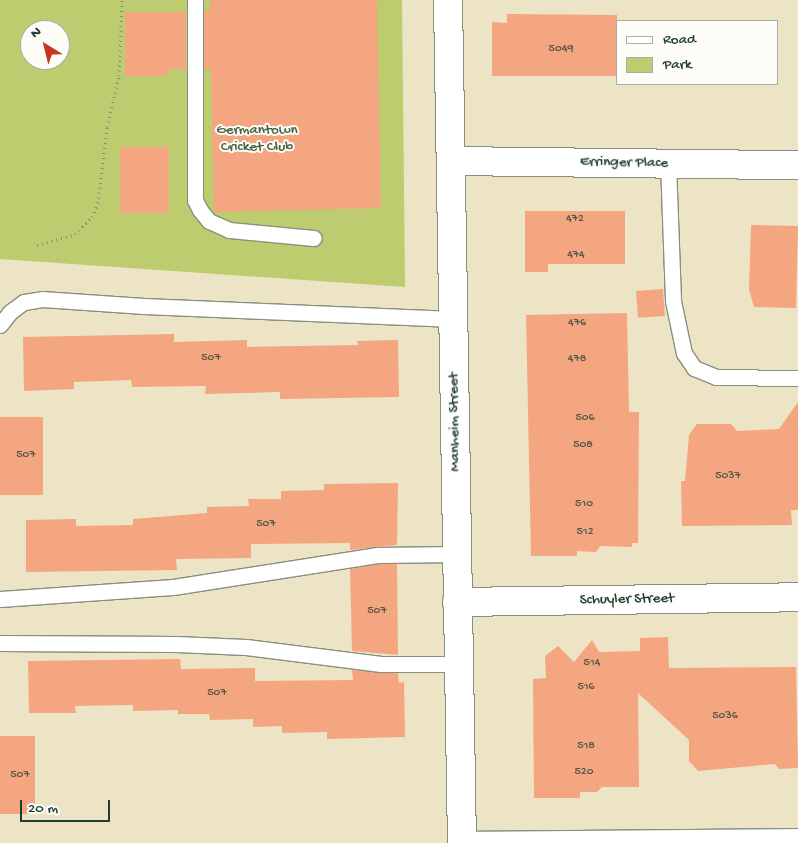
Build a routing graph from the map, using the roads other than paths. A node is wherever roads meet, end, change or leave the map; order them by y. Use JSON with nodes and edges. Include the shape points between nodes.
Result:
{"nodes":[{"id":1,"x":195,"y":0,"type":"edge"},
{"id":2,"x":448,"y":0,"type":"edge"},
{"id":3,"x":451,"y":161,"type":"junction"},
{"id":4,"x":668,"y":163,"type":"junction"},
{"id":5,"x":798,"y":165,"type":"edge"},
{"id":6,"x":314,"y":238,"type":"dead end"},
{"id":7,"x":454,"y":318,"type":"junction"},
{"id":8,"x":0,"y":326,"type":"edge"},
{"id":9,"x":798,"y":378,"type":"edge"},
{"id":10,"x":457,"y":554,"type":"junction"},
{"id":11,"x":798,"y":597,"type":"edge"},
{"id":12,"x":0,"y":599,"type":"edge"},
{"id":13,"x":457,"y":602,"type":"junction"},
{"id":14,"x":0,"y":643,"type":"edge"},
{"id":15,"x":458,"y":664,"type":"junction"},
{"id":16,"x":798,"y":836,"type":"edge"},
{"id":17,"x":760,"y":840,"type":"edge"},
{"id":18,"x":462,"y":841,"type":"edge"}],
"edges":[{"from":1,"to":6,"type":"lane","via":[[196,200],[200,210],[210,221],[229,230]]},
{"from":2,"to":3,"type":"street","name":"Manheim Street"},
{"from":3,"to":4,"type":"street","name":"Erringer Place"},
{"from":3,"to":7,"type":"street","name":"Manheim Street"},
{"from":4,"to":5,"type":"street","name":"Erringer Place"},
{"from":4,"to":9,"type":"lane","via":[[673,301],[684,352],[694,368],[716,378]]},
{"from":7,"to":8,"type":"lane","via":[[42,299],[24,302],[10,312]]},
{"from":7,"to":10,"type":"street","name":"Manheim Street"},
{"from":10,"to":12,"type":"lane","via":[[378,555],[173,586]]},
{"from":10,"to":13,"type":"street","name":"Manheim Street"},
{"from":11,"to":13,"type":"street","name":"Schuyler Street"},
{"from":13,"to":15,"type":"street","name":"Manheim Street"},
{"from":14,"to":15,"type":"lane","via":[[246,647],[381,664]]},
{"from":15,"to":18,"type":"street","name":"Manheim Street"},
{"from":16,"to":17,"type":"lane"},
{"from":17,"to":18,"type":"lane"}]}
